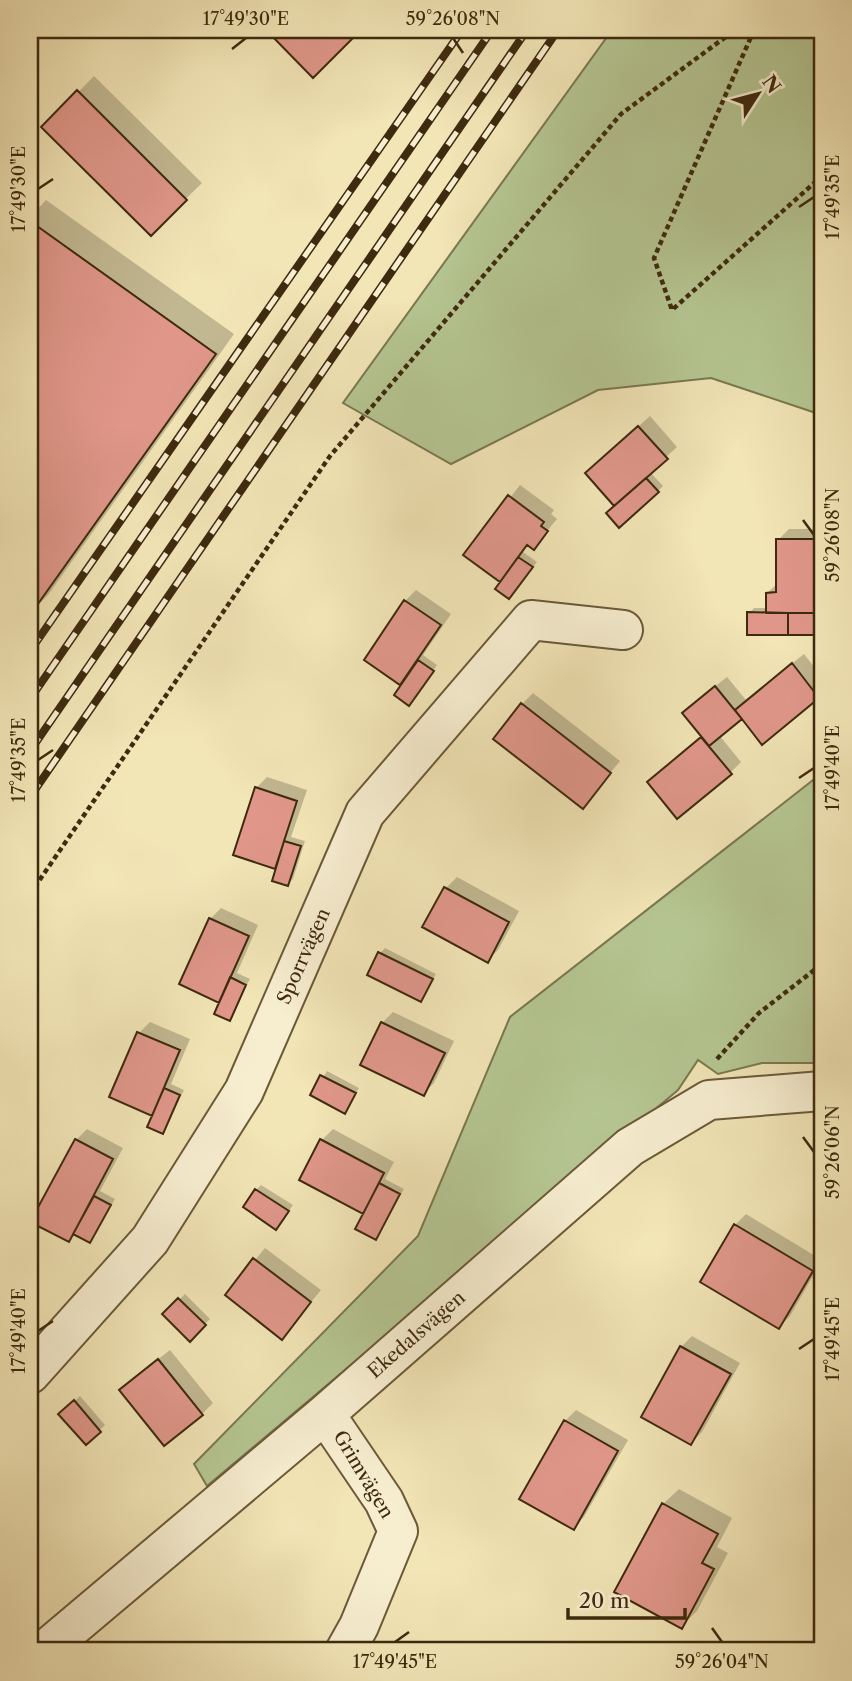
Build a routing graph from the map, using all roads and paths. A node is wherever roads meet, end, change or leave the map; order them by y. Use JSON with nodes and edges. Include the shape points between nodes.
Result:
{"nodes":[{"id":1,"x":735,"y":30,"type":"edge"},
{"id":2,"x":754,"y":30,"type":"edge"},
{"id":3,"x":822,"y":176,"type":"edge"},
{"id":4,"x":623,"y":630,"type":"dead end"},
{"id":5,"x":30,"y":894,"type":"edge"},
{"id":6,"x":822,"y":964,"type":"edge"},
{"id":7,"x":822,"y":1091,"type":"edge"},
{"id":8,"x":709,"y":1100,"type":"junction"},
{"id":9,"x":30,"y":1374,"type":"edge"},
{"id":10,"x":326,"y":1414,"type":"junction"},
{"id":11,"x":44,"y":1651,"type":"edge"},
{"id":12,"x":345,"y":1651,"type":"edge"}],
"edges":[{"from":1,"to":5,"type":"path","via":[[621,114],[330,456]]},
{"from":2,"to":3,"type":"path","via":[[654,258],[672,310]]},
{"from":4,"to":9,"type":"street","name":"Sporrvägen","via":[[531,620],[365,813],[244,1091],[150,1240]]},
{"from":6,"to":8,"type":"path","via":[[759,1013],[715,1061],[705,1087]]},
{"from":7,"to":8,"type":"street","name":"Ekedalsvägen"},
{"from":8,"to":10,"type":"street","name":"Ekedalsvägen","via":[[630,1147]]},
{"from":10,"to":11,"type":"street","name":"Ekedalsvägen"},
{"from":10,"to":12,"type":"street","name":"Grimvägen","via":[[384,1501],[398,1531]]}]}
